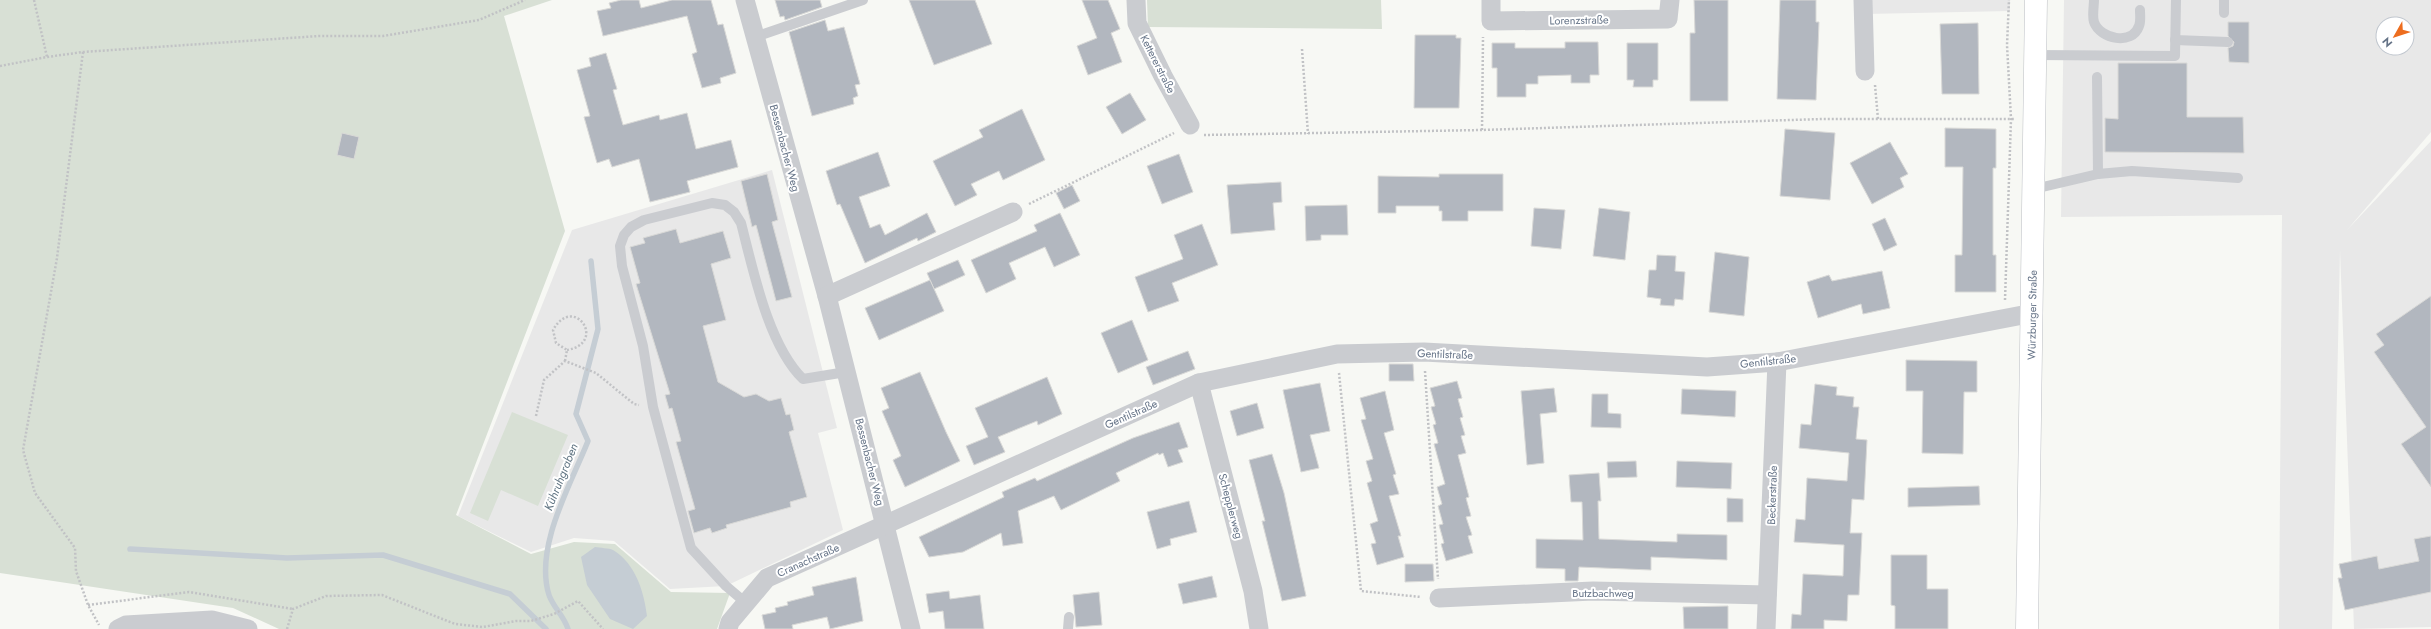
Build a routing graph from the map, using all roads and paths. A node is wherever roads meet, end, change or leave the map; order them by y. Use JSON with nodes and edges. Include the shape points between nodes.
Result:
{"nodes":[{"id":1,"x":34,"y":0,"type":"edge"},
{"id":2,"x":525,"y":0,"type":"edge"},
{"id":3,"x":745,"y":0,"type":"edge"},
{"id":4,"x":863,"y":0,"type":"edge"},
{"id":5,"x":1136,"y":0,"type":"edge"},
{"id":6,"x":1491,"y":0,"type":"edge"},
{"id":7,"x":1670,"y":0,"type":"edge"},
{"id":8,"x":1863,"y":0,"type":"edge"},
{"id":9,"x":2009,"y":0,"type":"edge"},
{"id":10,"x":2036,"y":0,"type":"edge"},
{"id":11,"x":2094,"y":0,"type":"edge"},
{"id":12,"x":2176,"y":0,"type":"edge"},
{"id":13,"x":2224,"y":0,"type":"edge"},
{"id":14,"x":2140,"y":10,"type":"dead end"},
{"id":15,"x":2224,"y":13,"type":"dead end"},
{"id":16,"x":1491,"y":21,"type":"junction"},
{"id":17,"x":755,"y":37,"type":"junction"},
{"id":18,"x":2175,"y":40,"type":"junction"},
{"id":19,"x":2228,"y":42,"type":"dead end"},
{"id":20,"x":1302,"y":49,"type":"dead end"},
{"id":21,"x":83,"y":52,"type":"junction"},
{"id":22,"x":2036,"y":55,"type":"junction"},
{"id":23,"x":47,"y":56,"type":"junction"},
{"id":24,"x":0,"y":66,"type":"edge"},
{"id":25,"x":1865,"y":71,"type":"joint"},
{"id":26,"x":2097,"y":77,"type":"dead end"},
{"id":27,"x":1878,"y":119,"type":"junction"},
{"id":28,"x":1999,"y":119,"type":"dead end"},
{"id":29,"x":1190,"y":125,"type":"junction"},
{"id":30,"x":1482,"y":130,"type":"junction"},
{"id":31,"x":1308,"y":134,"type":"junction"},
{"id":32,"x":2098,"y":174,"type":"junction"},
{"id":33,"x":2238,"y":178,"type":"dead end"},
{"id":34,"x":2034,"y":189,"type":"junction"},
{"id":35,"x":1013,"y":212,"type":"joint"},
{"id":36,"x":827,"y":296,"type":"junction"},
{"id":37,"x":2033,"y":313,"type":"junction"},
{"id":38,"x":2005,"y":319,"type":"junction"},
{"id":39,"x":567,"y":350,"type":"junction"},
{"id":40,"x":1424,"y":352,"type":"junction"},
{"id":41,"x":1337,"y":354,"type":"junction"},
{"id":42,"x":565,"y":361,"type":"junction"},
{"id":43,"x":1777,"y":362,"type":"junction"},
{"id":44,"x":846,"y":372,"type":"junction"},
{"id":45,"x":1199,"y":383,"type":"junction"},
{"id":46,"x":653,"y":407,"type":"junction"},
{"id":47,"x":536,"y":416,"type":"dead end"},
{"id":48,"x":886,"y":525,"type":"junction"},
{"id":49,"x":1438,"y":576,"type":"dead end"},
{"id":50,"x":1767,"y":596,"type":"junction"},
{"id":51,"x":1438,"y":598,"type":"joint"},
{"id":52,"x":746,"y":603,"type":"junction"},
{"id":53,"x":88,"y":605,"type":"junction"},
{"id":54,"x":293,"y":609,"type":"junction"},
{"id":55,"x":1069,"y":617,"type":"dead end"},
{"id":56,"x":102,"y":629,"type":"edge"},
{"id":57,"x":118,"y":629,"type":"edge"},
{"id":58,"x":248,"y":629,"type":"edge"},
{"id":59,"x":287,"y":629,"type":"edge"},
{"id":60,"x":603,"y":629,"type":"edge"},
{"id":61,"x":728,"y":629,"type":"edge"},
{"id":62,"x":911,"y":629,"type":"edge"},
{"id":63,"x":1068,"y":629,"type":"edge"},
{"id":64,"x":1259,"y":629,"type":"edge"},
{"id":65,"x":1766,"y":629,"type":"edge"},
{"id":66,"x":2027,"y":629,"type":"edge"}],
"edges":[{"from":1,"to":23,"type":"path"},
{"from":2,"to":21,"type":"path","via":[[479,20],[383,36],[319,36]]},
{"from":3,"to":17,"type":"street","name":"Bessenbacher Weg"},
{"from":4,"to":17,"type":"lane"},
{"from":5,"to":29,"type":"street","name":"Kettererstraße","via":[[1137,23]]},
{"from":6,"to":16,"type":"street"},
{"from":7,"to":16,"type":"street","name":"Lorenzstraße","via":[[1668,19]]},
{"from":8,"to":25,"type":"street"},
{"from":9,"to":38,"type":"path","via":[[2007,45],[2010,118]]},
{"from":10,"to":22,"type":"main road","name":"Würzburger Straße"},
{"from":11,"to":14,"type":"lane","via":[[2094,21],[2099,30],[2113,38],[2122,38],[2136,30],[2139,26]]},
{"from":12,"to":18,"type":"lane"},
{"from":13,"to":15,"type":"lane"},
{"from":16,"to":30,"type":"path","via":[[1482,36]]},
{"from":17,"to":36,"type":"street","name":"Bessenbacher Weg"},
{"from":18,"to":19,"type":"lane"},
{"from":18,"to":22,"type":"lane","via":[[2175,56]]},
{"from":20,"to":31,"type":"path"},
{"from":21,"to":23,"type":"path"},
{"from":21,"to":53,"type":"path","via":[[57,258],[22,450],[35,493],[74,548],[76,571]]},
{"from":22,"to":34,"type":"main road","name":"Würzburger Straße"},
{"from":23,"to":24,"type":"path"},
{"from":25,"to":27,"type":"path","via":[[1877,87]]},
{"from":26,"to":32,"type":"lane"},
{"from":27,"to":28,"type":"path"},
{"from":27,"to":30,"type":"path"},
{"from":29,"to":31,"type":"path","via":[[1205,137]]},
{"from":29,"to":35,"type":"path"},
{"from":30,"to":31,"type":"path"},
{"from":32,"to":33,"type":"lane","via":[[2132,171]]},
{"from":32,"to":34,"type":"lane"},
{"from":34,"to":37,"type":"main road","name":"Würzburger Straße"},
{"from":35,"to":36,"type":"street"},
{"from":36,"to":44,"type":"street","name":"Bessenbacher Weg"},
{"from":37,"to":38,"type":"street","name":"Gentilstraße"},
{"from":37,"to":66,"type":"main road","name":"Würzburger Straße"},
{"from":38,"to":43,"type":"street","name":"Gentilstraße"},
{"from":39,"to":39,"type":"path","via":[[556,343],[553,330],[559,320],[569,316],[580,319],[587,329],[586,339],[578,348]]},
{"from":39,"to":42,"type":"path"},
{"from":40,"to":41,"type":"street","name":"Gentilstraße"},
{"from":40,"to":43,"type":"street","name":"Gentilstraße","via":[[1707,367]]},
{"from":40,"to":49,"type":"path"},
{"from":41,"to":45,"type":"street","name":"Gentilstraße"},
{"from":41,"to":51,"type":"path","via":[[1361,591]]},
{"from":42,"to":46,"type":"path","via":[[596,373],[634,404]]},
{"from":42,"to":47,"type":"path","via":[[544,380]]},
{"from":43,"to":50,"type":"street","name":"Beckerstraße"},
{"from":44,"to":46,"type":"lane","via":[[803,379],[794,370],[763,305],[741,223],[734,212],[725,205],[712,202],[644,220],[632,226],[624,235],[620,246],[622,266],[643,346]]},
{"from":44,"to":48,"type":"street","name":"Bessenbacher Weg"},
{"from":45,"to":48,"type":"street","name":"Gentilstraße"},
{"from":45,"to":64,"type":"street","name":"Schepplerweg","via":[[1253,591]]},
{"from":46,"to":52,"type":"lane","via":[[691,548],[726,586]]},
{"from":48,"to":52,"type":"street","name":"Cranachstraße","via":[[766,578]]},
{"from":48,"to":62,"type":"street","name":"Bessenbacher Weg"},
{"from":50,"to":51,"type":"street","name":"Butzbachweg","via":[[1593,592]]},
{"from":50,"to":65,"type":"street","name":"Beckerstraße"},
{"from":52,"to":61,"type":"street","name":"Cranachstraße","via":[[730,622]]},
{"from":53,"to":54,"type":"path","via":[[189,592]]},
{"from":53,"to":56,"type":"path"},
{"from":54,"to":59,"type":"path"},
{"from":54,"to":60,"type":"path","via":[[326,596],[382,595],[454,624],[483,627],[531,621],[554,614],[578,601]]},
{"from":55,"to":63,"type":"lane"},
{"from":57,"to":58,"type":"street","via":[[126,625],[212,620]]}]}
